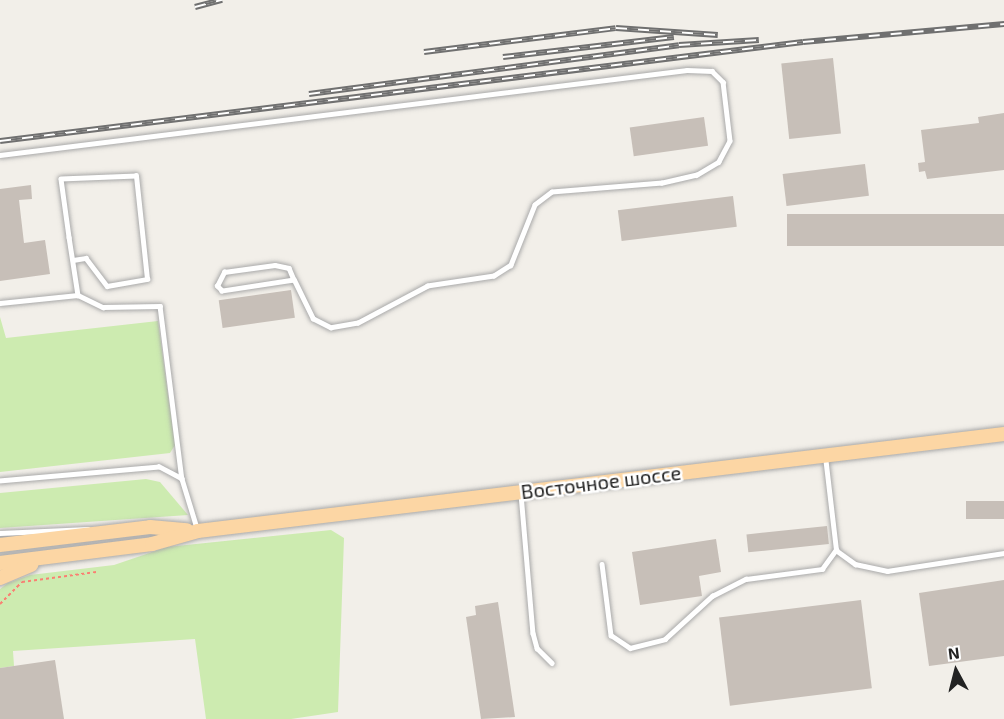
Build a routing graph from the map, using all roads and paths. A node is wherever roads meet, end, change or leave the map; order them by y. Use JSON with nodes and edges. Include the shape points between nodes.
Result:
{"nodes":[{"id":1,"x":0,"y":155,"type":"edge"},
{"id":2,"x":73,"y":260,"type":"junction"},
{"id":3,"x":294,"y":280,"type":"junction"},
{"id":4,"x":78,"y":295,"type":"junction"},
{"id":5,"x":0,"y":303,"type":"edge"},
{"id":6,"x":1004,"y":434,"type":"edge"},
{"id":7,"x":825,"y":456,"type":"junction"},
{"id":8,"x":182,"y":480,"type":"junction"},
{"id":9,"x":0,"y":481,"type":"edge"},
{"id":10,"x":521,"y":492,"type":"junction"},
{"id":11,"x":130,"y":530,"type":"junction"},
{"id":12,"x":198,"y":531,"type":"junction"},
{"id":13,"x":0,"y":533,"type":"edge"},
{"id":14,"x":0,"y":545,"type":"edge"},
{"id":15,"x":836,"y":550,"type":"junction"},
{"id":16,"x":1004,"y":553,"type":"edge"},
{"id":17,"x":55,"y":557,"type":"junction"},
{"id":18,"x":0,"y":563,"type":"edge"},
{"id":19,"x":602,"y":564,"type":"dead end"},
{"id":20,"x":96,"y":572,"type":"dead end"},
{"id":21,"x":0,"y":578,"type":"edge"},
{"id":22,"x":0,"y":604,"type":"edge"},
{"id":23,"x":552,"y":663,"type":"dead end"}],
"edges":[{"from":1,"to":3,"type":"lane","via":[[687,70],[712,71],[723,82],[730,141],[719,162],[698,175],[662,183],[552,192],[535,205],[511,265],[494,276],[428,285],[358,323],[331,328],[313,319]]},
{"from":2,"to":2,"type":"lane","via":[[86,258],[107,286],[147,279],[136,176],[61,179]]},
{"from":2,"to":4,"type":"lane"},
{"from":3,"to":3,"type":"lane","via":[[288,268],[275,265],[224,272],[216,286],[222,291]]},
{"from":4,"to":5,"type":"lane"},
{"from":4,"to":8,"type":"lane","via":[[97,306],[141,303],[164,311]]},
{"from":6,"to":7,"type":"main road","name":"Восточное шоссе"},
{"from":7,"to":10,"type":"main road","name":"Восточное шоссе"},
{"from":7,"to":15,"type":"lane"},
{"from":8,"to":9,"type":"lane","via":[[159,467]]},
{"from":8,"to":12,"type":"lane"},
{"from":10,"to":12,"type":"main road","name":"Восточное шоссе"},
{"from":10,"to":23,"type":"lane","via":[[533,633],[537,648]]},
{"from":11,"to":12,"type":"main road","name":"Восточное шоссе"},
{"from":11,"to":13,"type":"lane"},
{"from":11,"to":14,"type":"main road","name":"Восточное шоссе"},
{"from":12,"to":17,"type":"main road","name":"Восточное шоссе","via":[[152,544]]},
{"from":15,"to":16,"type":"lane","via":[[866,569],[887,571]]},
{"from":15,"to":19,"type":"lane","via":[[822,569],[746,579],[729,586],[682,629],[630,648],[611,635]]},
{"from":17,"to":18,"type":"main road"},
{"from":17,"to":21,"type":"main road"},
{"from":20,"to":22,"type":"path","via":[[22,582]]}]}
